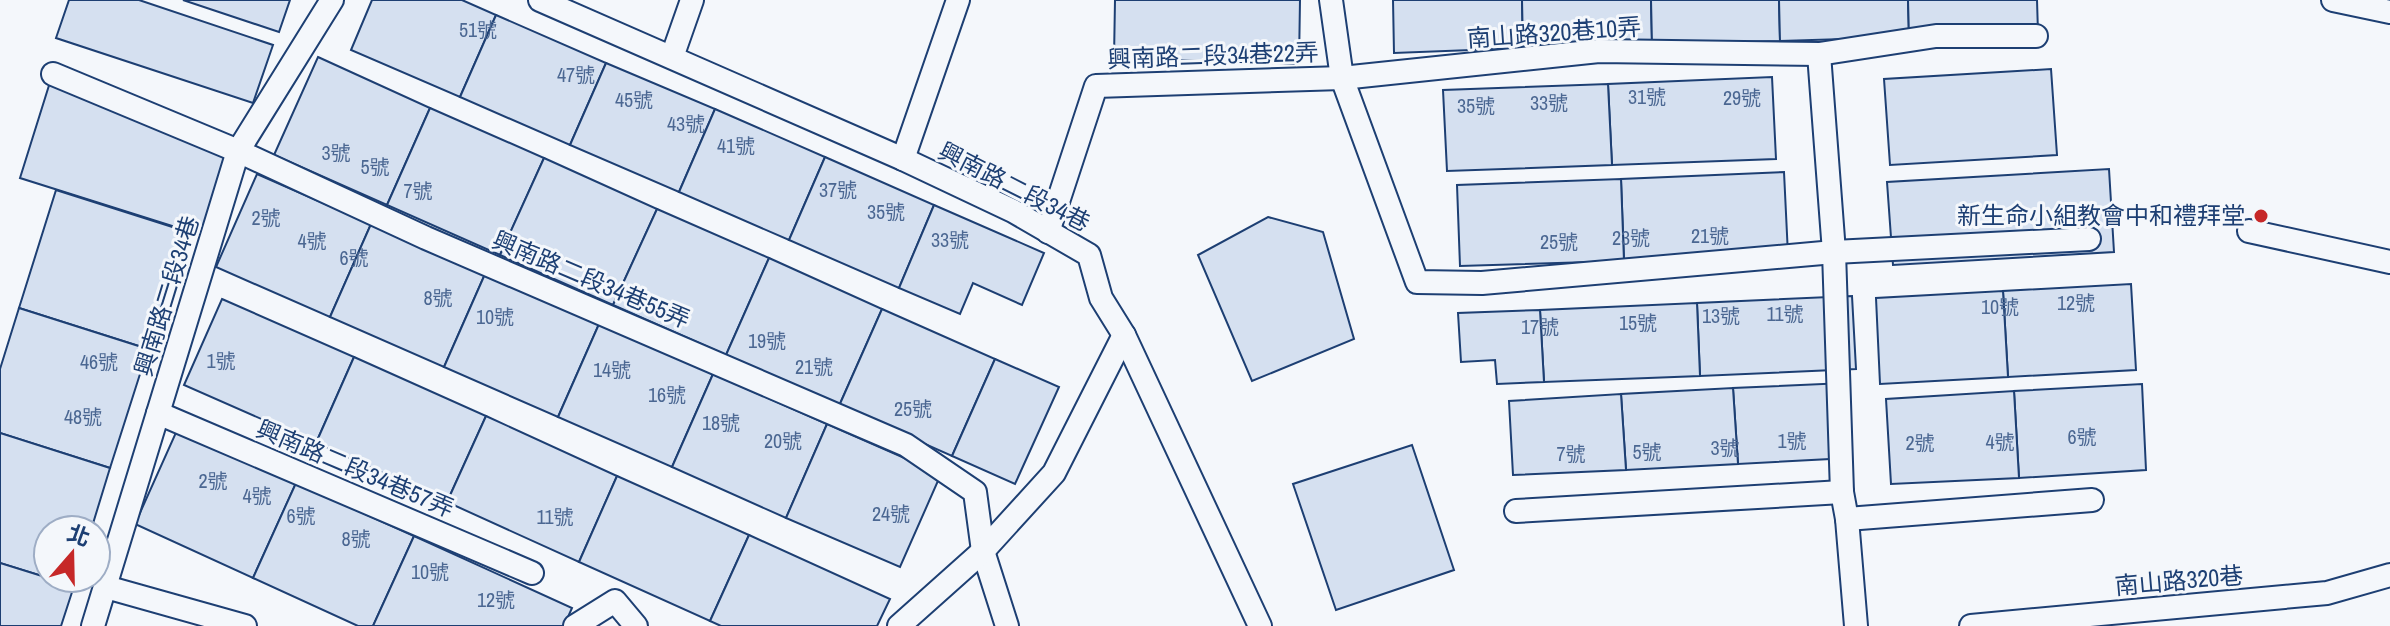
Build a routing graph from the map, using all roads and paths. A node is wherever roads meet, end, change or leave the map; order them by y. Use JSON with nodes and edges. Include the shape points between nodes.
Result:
{"nodes":[{"id":1,"x":332,"y":0,"type":"edge"},
{"id":2,"x":540,"y":0,"type":"edge"},
{"id":3,"x":692,"y":0,"type":"edge"},
{"id":4,"x":958,"y":0,"type":"edge"},
{"id":5,"x":1331,"y":0,"type":"edge"},
{"id":6,"x":2333,"y":0,"type":"edge"},
{"id":7,"x":2390,"y":12,"type":"edge"},
{"id":8,"x":2036,"y":36,"type":"dead end"},
{"id":9,"x":1819,"y":54,"type":"junction"},
{"id":10,"x":672,"y":57,"type":"junction"},
{"id":11,"x":53,"y":74,"type":"dead end"},
{"id":12,"x":1342,"y":78,"type":"junction"},
{"id":13,"x":238,"y":151,"type":"junction"},
{"id":14,"x":903,"y":159,"type":"junction"},
{"id":15,"x":2249,"y":231,"type":"dead end"},
{"id":16,"x":1048,"y":232,"type":"junction"},
{"id":17,"x":2089,"y":239,"type":"dead end"},
{"id":18,"x":1834,"y":252,"type":"junction"},
{"id":19,"x":2390,"y":262,"type":"edge"},
{"id":20,"x":1124,"y":335,"type":"junction"},
{"id":21,"x":158,"y":413,"type":"junction"},
{"id":22,"x":1842,"y":492,"type":"junction"},
{"id":23,"x":2092,"y":500,"type":"dead end"},
{"id":24,"x":1516,"y":511,"type":"dead end"},
{"id":25,"x":1847,"y":519,"type":"junction"},
{"id":26,"x":983,"y":551,"type":"junction"},
{"id":27,"x":112,"y":567,"type":"edge"},
{"id":28,"x":532,"y":573,"type":"dead end"},
{"id":29,"x":2390,"y":575,"type":"edge"},
{"id":30,"x":112,"y":589,"type":"edge"},
{"id":31,"x":104,"y":594,"type":"edge"},
{"id":32,"x":93,"y":626,"type":"edge"},
{"id":33,"x":245,"y":626,"type":"edge"},
{"id":34,"x":575,"y":626,"type":"edge"},
{"id":35,"x":636,"y":626,"type":"edge"},
{"id":36,"x":899,"y":626,"type":"edge"},
{"id":37,"x":1007,"y":626,"type":"edge"},
{"id":38,"x":1260,"y":626,"type":"edge"},
{"id":39,"x":1856,"y":626,"type":"edge"},
{"id":40,"x":1971,"y":626,"type":"edge"}],
"edges":[{"from":1,"to":13,"type":"lane","name":"興南路二段34巷"},
{"from":2,"to":10,"type":"lane","name":"興南路二段34巷"},
{"from":3,"to":10,"type":"lane"},
{"from":4,"to":14,"type":"lane"},
{"from":5,"to":12,"type":"lane"},
{"from":6,"to":7,"type":"lane"},
{"from":8,"to":9,"type":"lane","name":"南山路320巷10弄","via":[[1936,36]]},
{"from":9,"to":12,"type":"lane","name":"南山路320巷10弄","via":[[1599,51]]},
{"from":9,"to":18,"type":"lane"},
{"from":10,"to":14,"type":"lane","name":"興南路二段34巷"},
{"from":11,"to":13,"type":"lane","name":"興南路二段34巷55弄"},
{"from":12,"to":16,"type":"lane","name":"興南路二段34巷22弄","via":[[1096,86]]},
{"from":12,"to":18,"type":"lane","via":[[1417,282],[1482,283]]},
{"from":13,"to":21,"type":"lane","name":"興南路二段34巷"},
{"from":13,"to":26,"type":"lane","name":"興南路二段34巷55弄","via":[[906,445],[975,492]]},
{"from":14,"to":16,"type":"lane","name":"興南路二段34巷"},
{"from":15,"to":19,"type":"lane"},
{"from":16,"to":20,"type":"lane","name":"興南路二段34巷","via":[[1089,255],[1101,298]]},
{"from":17,"to":18,"type":"lane"},
{"from":18,"to":22,"type":"lane"},
{"from":20,"to":26,"type":"lane","via":[[1054,473]]},
{"from":20,"to":38,"type":"lane","name":"興南路二段34巷"},
{"from":21,"to":27,"type":"lane","name":"興南路二段34巷"},
{"from":21,"to":28,"type":"lane","name":"興南路二段34巷57弄"},
{"from":22,"to":24,"type":"lane"},
{"from":22,"to":25,"type":"lane"},
{"from":23,"to":25,"type":"lane"},
{"from":25,"to":39,"type":"lane"},
{"from":26,"to":36,"type":"lane"},
{"from":26,"to":37,"type":"lane","name":"興南路二段34巷55弄"},
{"from":29,"to":40,"type":"lane","name":"南山路320巷","via":[[2327,593]]},
{"from":30,"to":33,"type":"lane"},
{"from":31,"to":32,"type":"lane","name":"興南路二段34巷"},
{"from":34,"to":35,"type":"lane","via":[[615,601]]}]}
